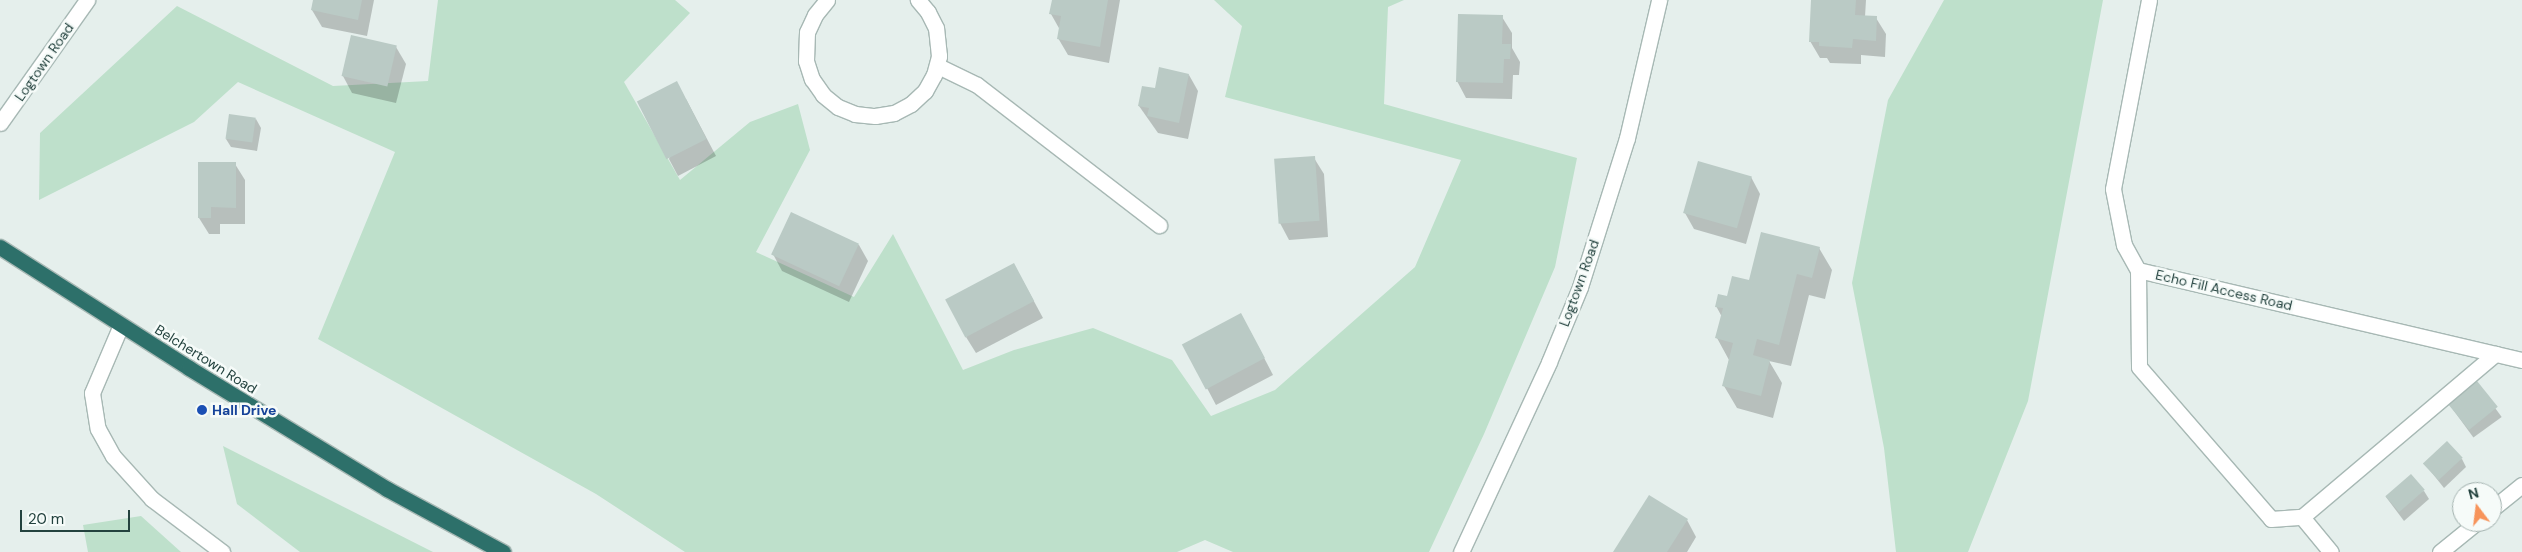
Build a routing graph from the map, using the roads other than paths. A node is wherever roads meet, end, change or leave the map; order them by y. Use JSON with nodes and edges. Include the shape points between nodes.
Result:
{"nodes":[{"id":1,"x":87,"y":0,"type":"edge"},
{"id":2,"x":827,"y":0,"type":"edge"},
{"id":3,"x":918,"y":0,"type":"edge"},
{"id":4,"x":1659,"y":0,"type":"edge"},
{"id":5,"x":2149,"y":0,"type":"edge"},
{"id":6,"x":938,"y":66,"type":"junction"},
{"id":7,"x":0,"y":123,"type":"edge"},
{"id":8,"x":1159,"y":225,"type":"dead end"},
{"id":9,"x":0,"y":247,"type":"edge"},
{"id":10,"x":2138,"y":270,"type":"junction"},
{"id":11,"x":121,"y":325,"type":"junction"},
{"id":12,"x":2495,"y":354,"type":"junction"},
{"id":13,"x":2522,"y":360,"type":"edge"},
{"id":14,"x":2522,"y":484,"type":"edge"},
{"id":15,"x":2502,"y":501,"type":"edge"},
{"id":16,"x":2302,"y":517,"type":"junction"},
{"id":17,"x":2465,"y":532,"type":"edge"},
{"id":18,"x":222,"y":552,"type":"edge"},
{"id":19,"x":503,"y":552,"type":"edge"},
{"id":20,"x":1461,"y":552,"type":"edge"},
{"id":21,"x":2331,"y":552,"type":"edge"},
{"id":22,"x":2440,"y":552,"type":"edge"}],
"edges":[{"from":1,"to":7,"type":"street","name":"Logtown Road"},
{"from":2,"to":6,"type":"street","via":[[807,32],[806,60],[817,87],[838,107],[855,114],[875,116],[903,109],[925,91]]},
{"from":3,"to":6,"type":"street","via":[[936,28],[940,47]]},
{"from":4,"to":20,"type":"street","name":"Logtown Road","via":[[1627,138],[1580,287]]},
{"from":5,"to":10,"type":"street","name":"Echo Fill Access Road","via":[[2113,188],[2124,245]]},
{"from":6,"to":8,"type":"street","via":[[977,84]]},
{"from":9,"to":11,"type":"highway","name":"Belchertown Road"},
{"from":10,"to":12,"type":"street","name":"Echo Fill Access Road"},
{"from":10,"to":16,"type":"street","via":[[2139,367],[2271,519]]},
{"from":11,"to":18,"type":"street","via":[[92,393],[98,429],[113,456],[152,499]]},
{"from":11,"to":19,"type":"highway","name":"Belchertown Road","via":[[387,489]]},
{"from":12,"to":13,"type":"street","name":"Echo Fill Access Road"},
{"from":12,"to":16,"type":"street"},
{"from":14,"to":15,"type":"street"},
{"from":16,"to":21,"type":"street"},
{"from":17,"to":22,"type":"street"}]}
